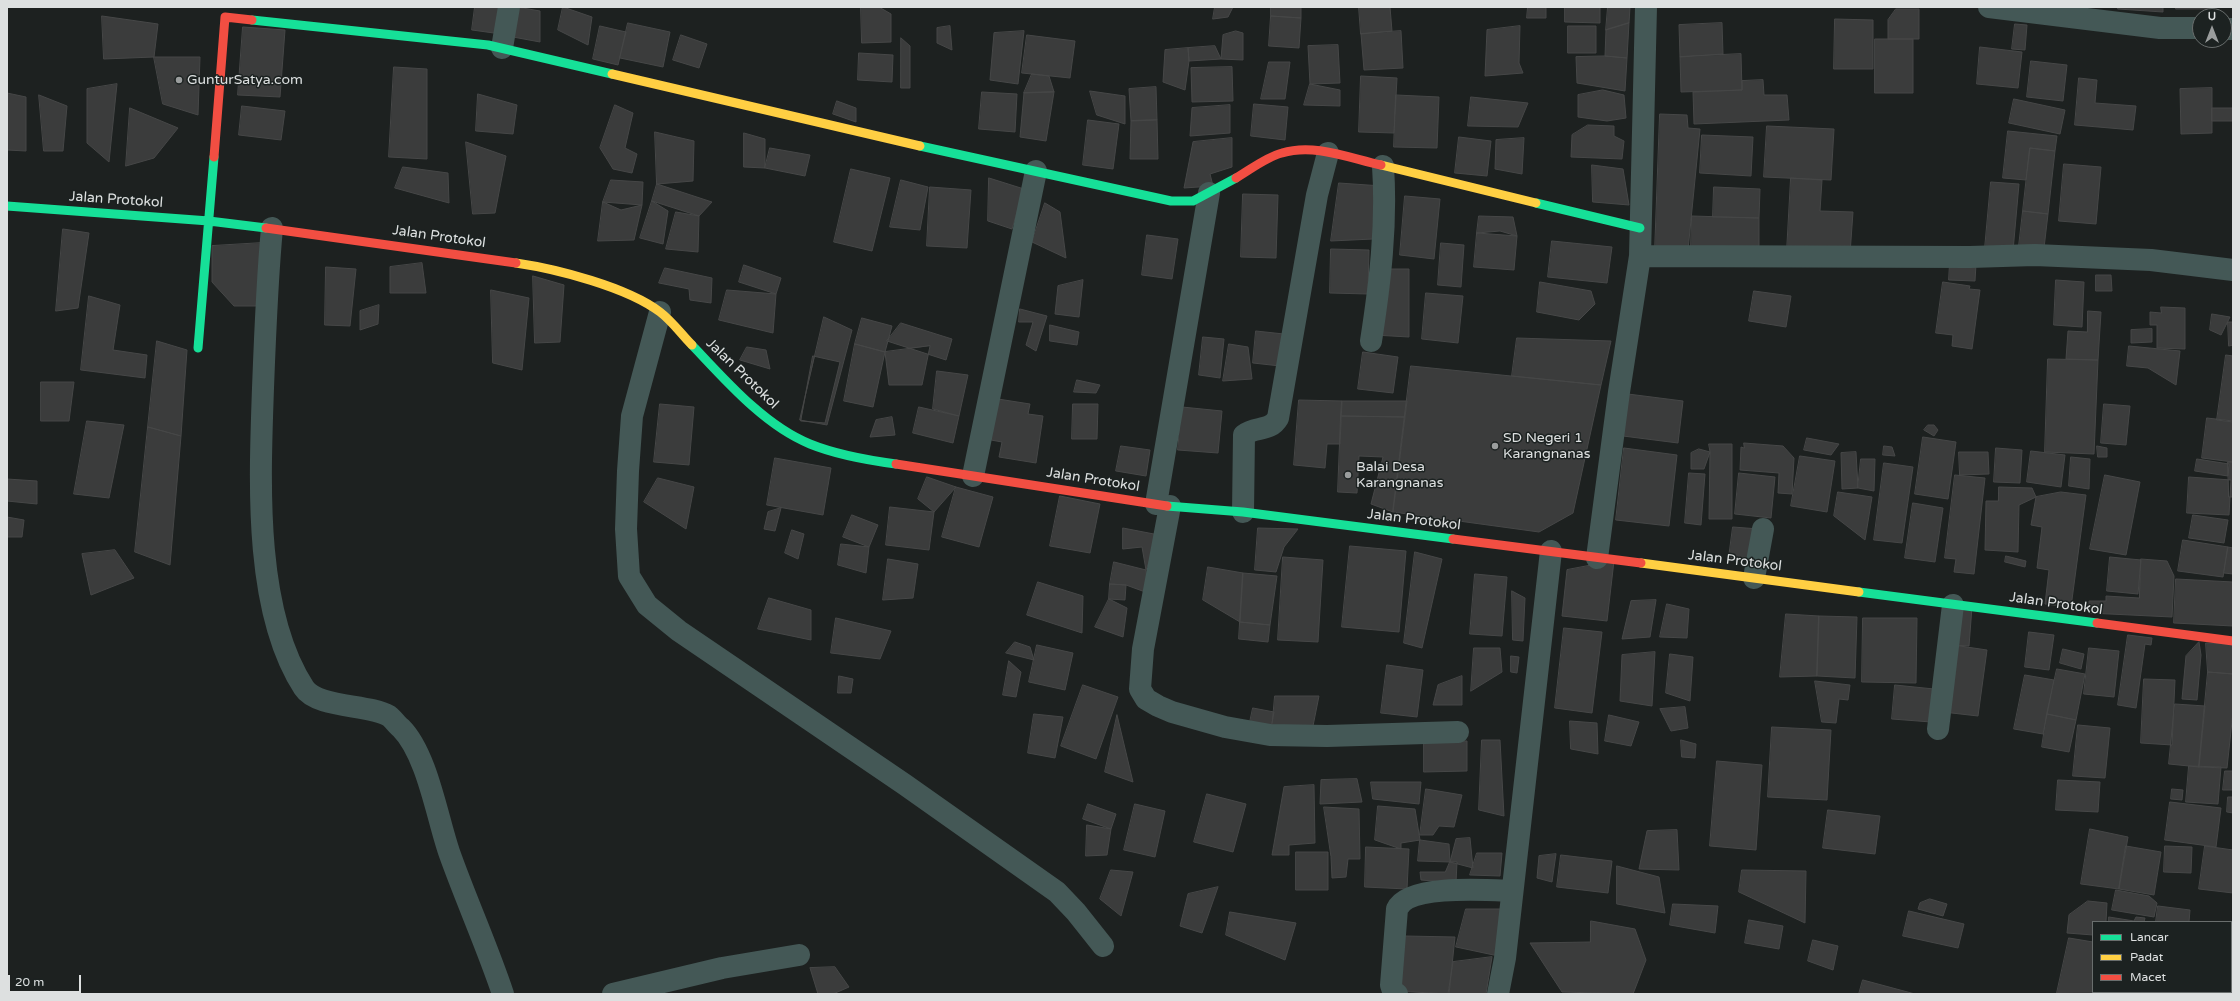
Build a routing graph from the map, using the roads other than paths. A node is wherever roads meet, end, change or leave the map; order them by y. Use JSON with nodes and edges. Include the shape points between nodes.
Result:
{"nodes":[{"id":1,"x":509,"y":7,"type":"edge"},
{"id":2,"x":1646,"y":7,"type":"edge"},
{"id":3,"x":1989,"y":7,"type":"edge"},
{"id":4,"x":225,"y":12,"type":"edge"},
{"id":5,"x":2192,"y":28,"type":"edge"},
{"id":6,"x":502,"y":48,"type":"junction"},
{"id":7,"x":1328,"y":153,"type":"junction"},
{"id":8,"x":1383,"y":166,"type":"junction"},
{"id":9,"x":1036,"y":171,"type":"junction"},
{"id":10,"x":1209,"y":193,"type":"junction"},
{"id":11,"x":7,"y":206,"type":"edge"},
{"id":12,"x":209,"y":221,"type":"junction"},
{"id":13,"x":272,"y":228,"type":"junction"},
{"id":14,"x":1640,"y":228,"type":"junction"},
{"id":15,"x":1640,"y":256,"type":"junction"},
{"id":16,"x":2233,"y":270,"type":"edge"},
{"id":17,"x":660,"y":312,"type":"junction"},
{"id":18,"x":1371,"y":341,"type":"dead end"},
{"id":19,"x":198,"y":348,"type":"dead end"},
{"id":20,"x":973,"y":476,"type":"junction"},
{"id":21,"x":1163,"y":504,"type":"junction"},
{"id":22,"x":1243,"y":512,"type":"junction"},
{"id":23,"x":1763,"y":529,"type":"dead end"},
{"id":24,"x":1551,"y":551,"type":"junction"},
{"id":25,"x":1597,"y":558,"type":"junction"},
{"id":26,"x":1754,"y":578,"type":"junction"},
{"id":27,"x":1953,"y":605,"type":"junction"},
{"id":28,"x":2233,"y":641,"type":"edge"},
{"id":29,"x":1938,"y":729,"type":"dead end"},
{"id":30,"x":1458,"y":732,"type":"dead end"},
{"id":31,"x":1512,"y":891,"type":"junction"},
{"id":32,"x":1103,"y":946,"type":"dead end"},
{"id":33,"x":799,"y":955,"type":"dead end"},
{"id":34,"x":503,"y":994,"type":"edge"},
{"id":35,"x":613,"y":994,"type":"edge"},
{"id":36,"x":1397,"y":994,"type":"edge"},
{"id":37,"x":1498,"y":994,"type":"edge"}],
"edges":[{"from":1,"to":6,"type":"street"},
{"from":2,"to":14,"type":"street"},
{"from":3,"to":5,"type":"street","via":[[2160,28]]},
{"from":4,"to":6,"type":"street"},
{"from":4,"to":12,"type":"street"},
{"from":6,"to":9,"type":"street"},
{"from":7,"to":8,"type":"street"},
{"from":7,"to":10,"type":"street","via":[[1299,149],[1280,153]]},
{"from":7,"to":22,"type":"street","via":[[1317,195],[1278,418],[1271,426],[1252,430],[1244,436]]},
{"from":8,"to":14,"type":"street"},
{"from":8,"to":18,"type":"street","via":[[1383,240]]},
{"from":9,"to":10,"type":"street","via":[[1171,201],[1193,201]]},
{"from":9,"to":20,"type":"street"},
{"from":10,"to":21,"type":"street"},
{"from":11,"to":12,"type":"street","name":"Jalan Protokol"},
{"from":12,"to":13,"type":"street","name":"Jalan Protokol"},
{"from":12,"to":19,"type":"street"},
{"from":13,"to":17,"type":"street","name":"Jalan Protokol","via":[[543,267],[626,293]]},
{"from":13,"to":34,"type":"street","via":[[261,430],[262,533],[272,608],[287,659],[306,691],[328,702],[388,716],[406,734],[419,757],[449,851]]},
{"from":14,"to":15,"type":"street"},
{"from":15,"to":16,"type":"street","via":[[1970,257],[2035,254],[2151,260]]},
{"from":15,"to":25,"type":"street"},
{"from":17,"to":20,"type":"street","name":"Jalan Protokol","via":[[734,389],[775,424],[808,444],[850,457]]},
{"from":17,"to":32,"type":"street","via":[[632,416],[628,471],[626,529],[629,576],[647,605],[679,632],[904,784],[1057,892]]},
{"from":20,"to":21,"type":"street","name":"Jalan Protokol"},
{"from":21,"to":22,"type":"street","name":"Jalan Protokol"},
{"from":21,"to":30,"type":"street","via":[[1142,661],[1140,688],[1146,699],[1158,706],[1217,725],[1270,735]]},
{"from":22,"to":24,"type":"street","name":"Jalan Protokol"},
{"from":23,"to":26,"type":"street"},
{"from":24,"to":25,"type":"street","name":"Jalan Protokol"},
{"from":24,"to":31,"type":"street"},
{"from":25,"to":26,"type":"street","name":"Jalan Protokol"},
{"from":26,"to":27,"type":"street","name":"Jalan Protokol"},
{"from":27,"to":28,"type":"street","name":"Jalan Protokol"},
{"from":27,"to":29,"type":"street"},
{"from":31,"to":36,"type":"street","via":[[1445,891],[1416,895],[1400,903],[1397,909],[1391,985],[1392,991]]},
{"from":31,"to":37,"type":"street","via":[[1505,958]]},
{"from":33,"to":35,"type":"street","via":[[722,968]]}]}
